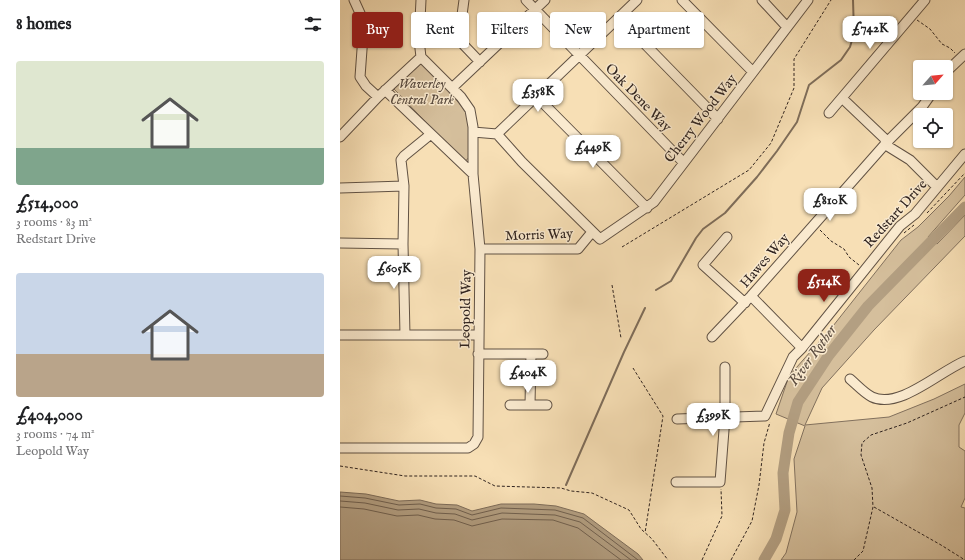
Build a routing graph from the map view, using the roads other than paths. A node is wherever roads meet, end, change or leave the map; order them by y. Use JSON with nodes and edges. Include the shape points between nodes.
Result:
{"nodes":[{"id":1,"x":354,"y":0,"type":"edge"},
{"id":2,"x":421,"y":0,"type":"edge"},
{"id":3,"x":464,"y":0,"type":"edge"},
{"id":4,"x":526,"y":0,"type":"edge"},
{"id":5,"x":545,"y":0,"type":"edge"},
{"id":6,"x":636,"y":0,"type":"edge"},
{"id":7,"x":682,"y":0,"type":"edge"},
{"id":8,"x":762,"y":0,"type":"edge"},
{"id":9,"x":808,"y":0,"type":"edge"},
{"id":10,"x":925,"y":0,"type":"edge"},
{"id":11,"x":535,"y":10,"type":"junction"},
{"id":12,"x":624,"y":12,"type":"edge"},
{"id":13,"x":614,"y":22,"type":"edge"},
{"id":14,"x":787,"y":27,"type":"junction"},
{"id":15,"x":649,"y":48,"type":"edge"},
{"id":16,"x":578,"y":55,"type":"junction"},
{"id":17,"x":962,"y":56,"type":"edge"},
{"id":18,"x":421,"y":57,"type":"junction"},
{"id":19,"x":480,"y":62,"type":"junction"},
{"id":20,"x":953,"y":65,"type":"edge"},
{"id":21,"x":753,"y":72,"type":"junction"},
{"id":22,"x":452,"y":88,"type":"junction"},
{"id":23,"x":385,"y":90,"type":"junction"},
{"id":24,"x":536,"y":96,"type":"junction"},
{"id":25,"x":378,"y":97,"type":"junction"},
{"id":26,"x":842,"y":99,"type":"junction"},
{"id":27,"x":927,"y":100,"type":"edge"},
{"id":28,"x":829,"y":113,"type":"dead end"},
{"id":29,"x":718,"y":119,"type":"junction"},
{"id":30,"x":473,"y":132,"type":"junction"},
{"id":31,"x":431,"y":134,"type":"junction"},
{"id":32,"x":497,"y":134,"type":"junction"},
{"id":33,"x":340,"y":137,"type":"edge"},
{"id":34,"x":887,"y":142,"type":"junction"},
{"id":35,"x":965,"y":154,"type":"edge"},
{"id":36,"x":683,"y":162,"type":"junction"},
{"id":37,"x":473,"y":174,"type":"junction"},
{"id":38,"x":404,"y":186,"type":"junction"},
{"id":39,"x":937,"y":187,"type":"junction"},
{"id":40,"x":340,"y":188,"type":"edge"},
{"id":41,"x":647,"y":208,"type":"junction"},
{"id":42,"x":592,"y":232,"type":"junction"},
{"id":43,"x":727,"y":237,"type":"dead end"},
{"id":44,"x":340,"y":243,"type":"edge"},
{"id":45,"x":403,"y":244,"type":"junction"},
{"id":46,"x":480,"y":249,"type":"junction"},
{"id":47,"x":751,"y":296,"type":"junction"},
{"id":48,"x":745,"y":303,"type":"junction"},
{"id":49,"x":340,"y":335,"type":"edge"},
{"id":50,"x":405,"y":335,"type":"junction"},
{"id":51,"x":479,"y":335,"type":"junction"},
{"id":52,"x":712,"y":337,"type":"dead end"},
{"id":53,"x":802,"y":348,"type":"junction"},
{"id":54,"x":478,"y":354,"type":"junction"},
{"id":55,"x":531,"y":354,"type":"junction"},
{"id":56,"x":543,"y":354,"type":"dead end"},
{"id":57,"x":965,"y":361,"type":"edge"},
{"id":58,"x":725,"y":367,"type":"dead end"},
{"id":59,"x":850,"y":379,"type":"dead end"},
{"id":60,"x":510,"y":405,"type":"dead end"},
{"id":61,"x":530,"y":405,"type":"junction"},
{"id":62,"x":547,"y":405,"type":"dead end"},
{"id":63,"x":725,"y":417,"type":"junction"},
{"id":64,"x":677,"y":419,"type":"dead end"},
{"id":65,"x":340,"y":448,"type":"edge"},
{"id":66,"x":676,"y":482,"type":"dead end"}],
"edges":[{"from":1,"to":25,"type":"street","via":[[364,22],[360,77]]},
{"from":2,"to":18,"type":"street"},
{"from":3,"to":19,"type":"street","via":[[462,15],[457,23],[457,38]]},
{"from":4,"to":11,"type":"street","name":"Oak Dene Way"},
{"from":5,"to":11,"type":"street"},
{"from":6,"to":12,"type":"street"},
{"from":7,"to":21,"type":"street"},
{"from":8,"to":14,"type":"street"},
{"from":9,"to":14,"type":"street","name":"Cherry Wood Way"},
{"from":10,"to":26,"type":"street"},
{"from":11,"to":16,"type":"street","name":"Oak Dene Way"},
{"from":11,"to":19,"type":"street"},
{"from":13,"to":16,"type":"street"},
{"from":14,"to":21,"type":"street","name":"Cherry Wood Way"},
{"from":15,"to":29,"type":"street"},
{"from":16,"to":24,"type":"street"},
{"from":16,"to":36,"type":"street","name":"Oak Dene Way"},
{"from":17,"to":20,"type":"street"},
{"from":18,"to":22,"type":"street","name":"Leopold Way"},
{"from":18,"to":23,"type":"street"},
{"from":19,"to":22,"type":"street"},
{"from":21,"to":29,"type":"street","name":"Cherry Wood Way"},
{"from":22,"to":30,"type":"street","name":"Leopold Way","via":[[470,110]]},
{"from":23,"to":25,"type":"street"},
{"from":23,"to":31,"type":"street"},
{"from":24,"to":32,"type":"street"},
{"from":24,"to":41,"type":"street"},
{"from":25,"to":33,"type":"street"},
{"from":26,"to":28,"type":"street"},
{"from":26,"to":34,"type":"street"},
{"from":27,"to":34,"type":"street","name":"Hawes Way"},
{"from":29,"to":36,"type":"street","name":"Cherry Wood Way"},
{"from":30,"to":32,"type":"street"},
{"from":30,"to":37,"type":"street","name":"Leopold Way"},
{"from":31,"to":37,"type":"street"},
{"from":31,"to":38,"type":"street","via":[[401,160]]},
{"from":32,"to":42,"type":"street"},
{"from":34,"to":39,"type":"street","via":[[889,147],[910,160]]},
{"from":34,"to":47,"type":"street","name":"Hawes Way"},
{"from":35,"to":39,"type":"street","name":"Redstart Drive"},
{"from":36,"to":41,"type":"street","name":"Cherry Wood Way"},
{"from":37,"to":46,"type":"street","name":"Leopold Way"},
{"from":38,"to":40,"type":"street"},
{"from":38,"to":45,"type":"street"},
{"from":39,"to":53,"type":"street","name":"Redstart Drive","via":[[916,214],[900,226]]},
{"from":41,"to":42,"type":"street","name":"Cherry Wood Way","via":[[600,239]]},
{"from":42,"to":46,"type":"street","name":"Morris Way","via":[[578,249]]},
{"from":43,"to":48,"type":"street","via":[[703,265]]},
{"from":44,"to":45,"type":"street"},
{"from":45,"to":50,"type":"street"},
{"from":46,"to":51,"type":"street","name":"Leopold Way"},
{"from":47,"to":48,"type":"street","name":"Hawes Way"},
{"from":47,"to":53,"type":"street"},
{"from":48,"to":52,"type":"street","name":"Hawes Way"},
{"from":49,"to":50,"type":"street"},
{"from":50,"to":51,"type":"street"},
{"from":51,"to":54,"type":"street","name":"Leopold Way"},
{"from":53,"to":63,"type":"street","name":"Redstart Drive","via":[[793,357],[765,416]]},
{"from":54,"to":55,"type":"street"},
{"from":54,"to":65,"type":"street","name":"Leopold Way","via":[[478,437],[474,444],[468,448]]},
{"from":55,"to":56,"type":"street"},
{"from":55,"to":61,"type":"street"},
{"from":57,"to":59,"type":"street","via":[[912,392],[892,399],[872,397]]},
{"from":58,"to":63,"type":"street"},
{"from":60,"to":61,"type":"street"},
{"from":61,"to":62,"type":"street"},
{"from":63,"to":64,"type":"street","name":"Redstart Drive"},
{"from":63,"to":66,"type":"street","via":[[720,482]]}]}
